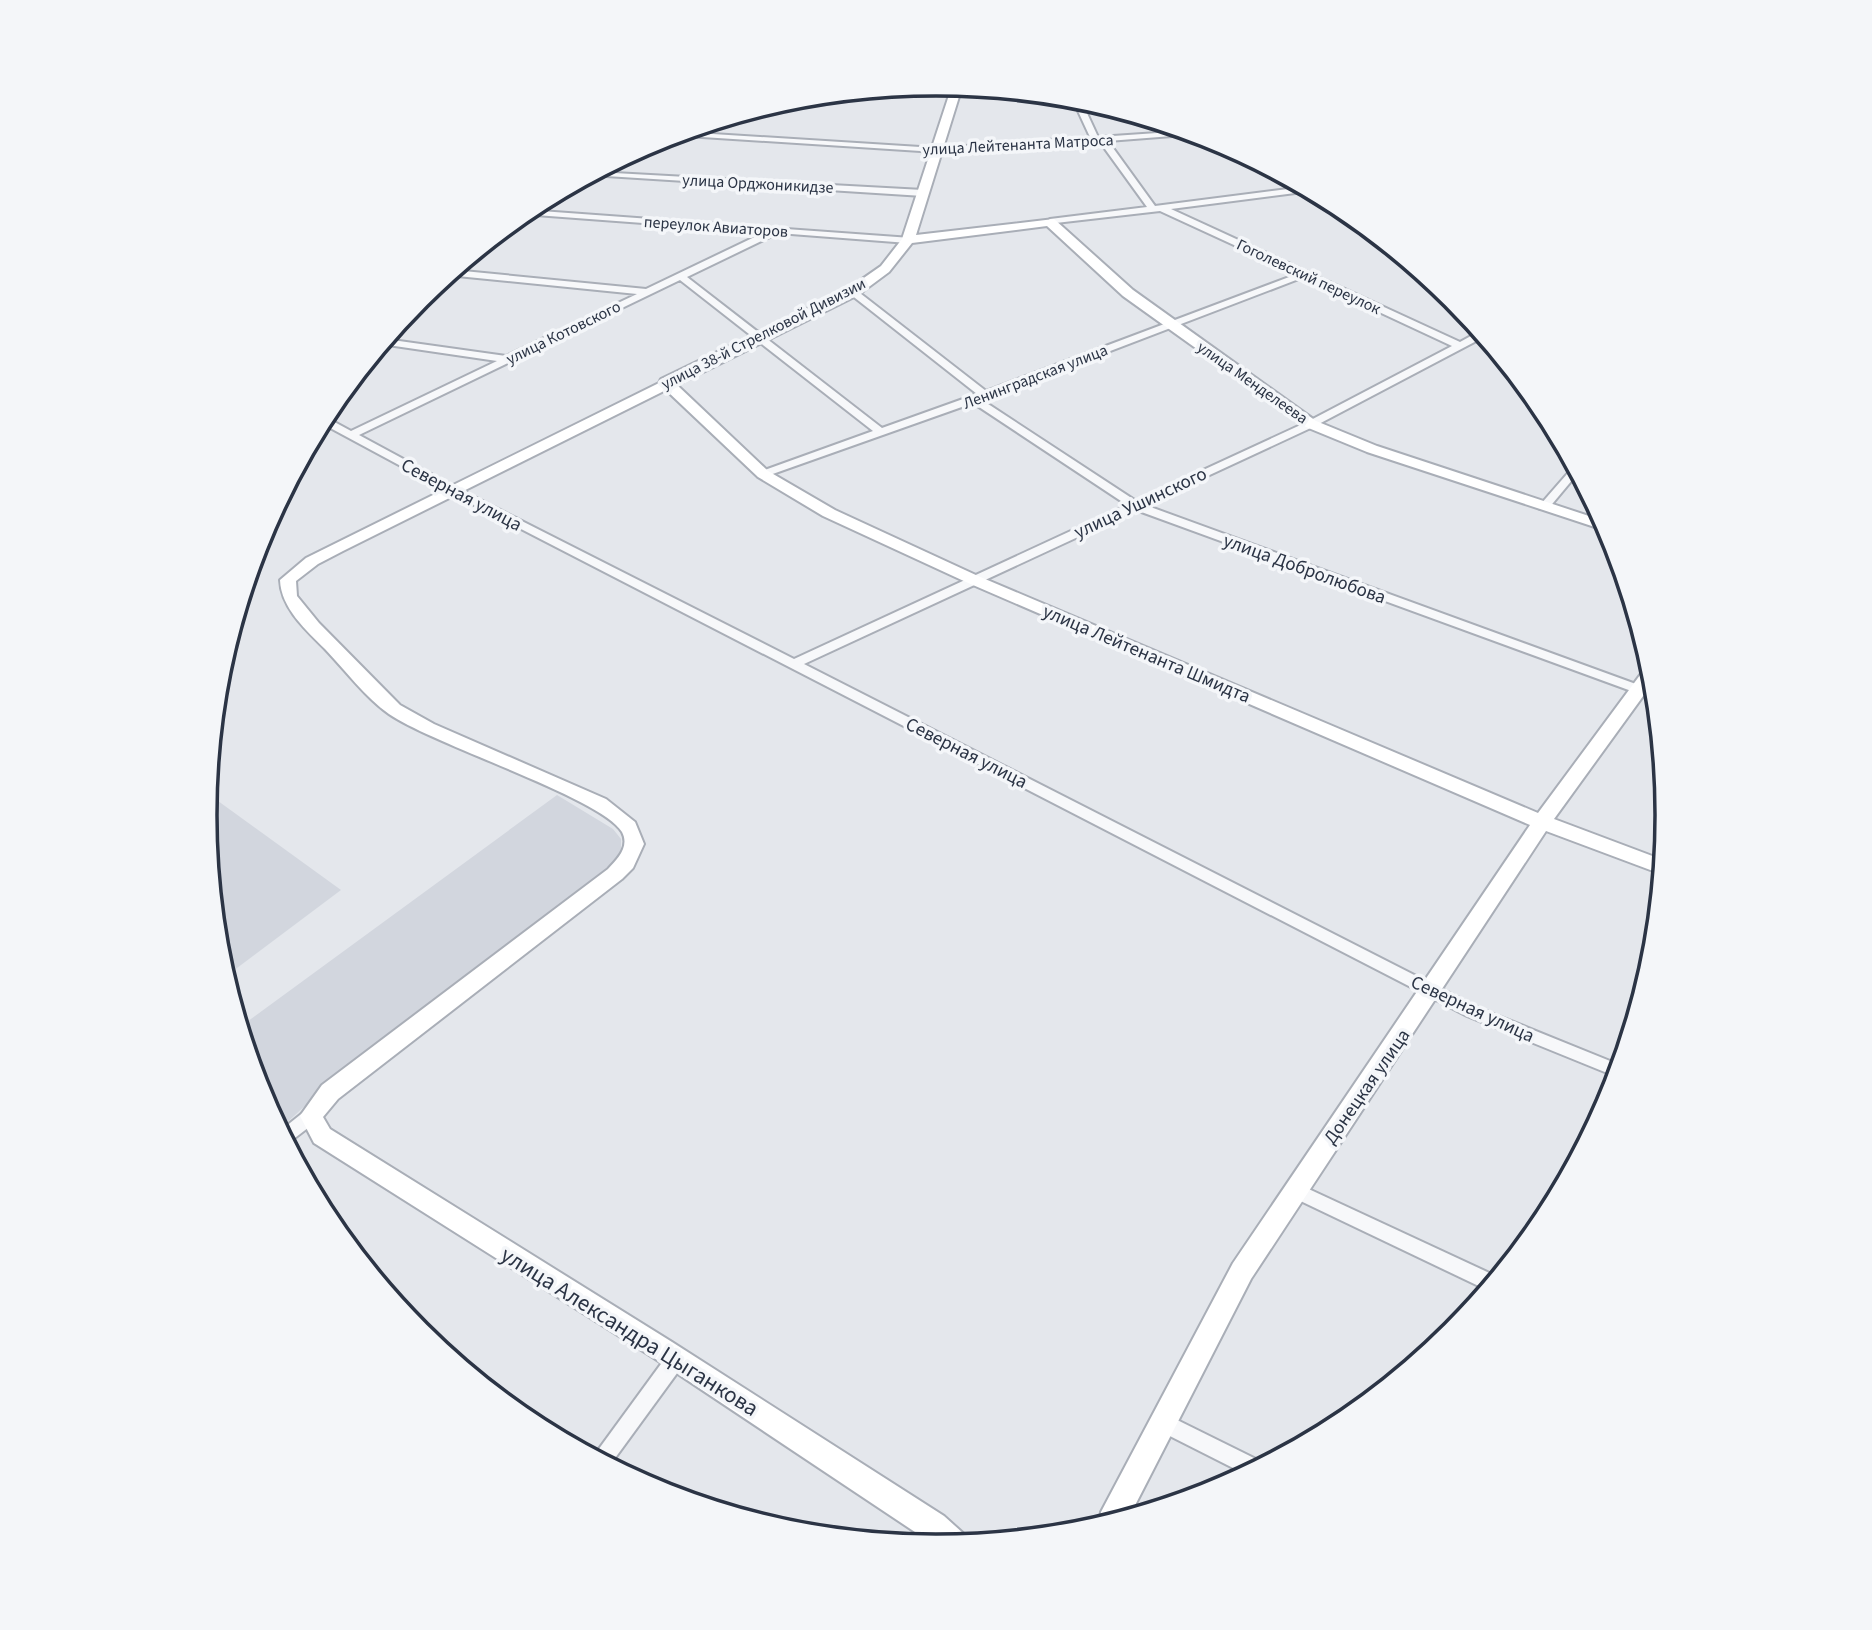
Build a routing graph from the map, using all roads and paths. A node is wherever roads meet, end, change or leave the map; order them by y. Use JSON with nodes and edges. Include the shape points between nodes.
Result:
{"nodes":[{"id":1,"x":953,"y":97,"type":"edge"},
{"id":2,"x":1083,"y":112,"type":"edge"},
{"id":3,"x":1169,"y":135,"type":"edge"},
{"id":4,"x":701,"y":136,"type":"edge"},
{"id":5,"x":1098,"y":140,"type":"junction"},
{"id":6,"x":936,"y":150,"type":"junction"},
{"id":7,"x":611,"y":174,"type":"edge"},
{"id":8,"x":1291,"y":191,"type":"edge"},
{"id":9,"x":923,"y":193,"type":"junction"},
{"id":10,"x":1155,"y":207,"type":"junction"},
{"id":11,"x":543,"y":213,"type":"edge"},
{"id":12,"x":1050,"y":222,"type":"junction"},
{"id":13,"x":777,"y":230,"type":"junction"},
{"id":14,"x":908,"y":240,"type":"junction"},
{"id":15,"x":463,"y":274,"type":"edge"},
{"id":16,"x":1305,"y":274,"type":"junction"},
{"id":17,"x":681,"y":276,"type":"junction"},
{"id":18,"x":648,"y":292,"type":"junction"},
{"id":19,"x":853,"y":292,"type":"junction"},
{"id":20,"x":1172,"y":324,"type":"junction"},
{"id":21,"x":759,"y":337,"type":"junction"},
{"id":22,"x":1473,"y":338,"type":"edge"},
{"id":23,"x":394,"y":344,"type":"edge"},
{"id":24,"x":1459,"y":345,"type":"junction"},
{"id":25,"x":506,"y":359,"type":"junction"},
{"id":26,"x":666,"y":382,"type":"junction"},
{"id":27,"x":979,"y":397,"type":"junction"},
{"id":28,"x":1311,"y":424,"type":"junction"},
{"id":29,"x":333,"y":425,"type":"edge"},
{"id":30,"x":880,"y":432,"type":"junction"},
{"id":31,"x":350,"y":435,"type":"junction"},
{"id":32,"x":763,"y":474,"type":"junction"},
{"id":33,"x":1570,"y":477,"type":"edge"},
{"id":34,"x":453,"y":490,"type":"junction"},
{"id":35,"x":1134,"y":505,"type":"junction"},
{"id":36,"x":1544,"y":507,"type":"junction"},
{"id":37,"x":1592,"y":523,"type":"edge"},
{"id":38,"x":972,"y":579,"type":"junction"},
{"id":39,"x":794,"y":664,"type":"junction"},
{"id":40,"x":1642,"y":683,"type":"edge"},
{"id":41,"x":1636,"y":690,"type":"junction"},
{"id":42,"x":1644,"y":693,"type":"edge"},
{"id":43,"x":1542,"y":822,"type":"junction"},
{"id":44,"x":1653,"y":864,"type":"edge"},
{"id":45,"x":1433,"y":990,"type":"junction"},
{"id":46,"x":1609,"y":1067,"type":"edge"},
{"id":47,"x":311,"y":1116,"type":"junction"},
{"id":48,"x":291,"y":1132,"type":"edge"},
{"id":49,"x":1294,"y":1190,"type":"junction"},
{"id":50,"x":1484,"y":1279,"type":"edge"},
{"id":51,"x":677,"y":1359,"type":"junction"},
{"id":52,"x":1163,"y":1422,"type":"junction"},
{"id":53,"x":607,"y":1454,"type":"edge"},
{"id":54,"x":1245,"y":1464,"type":"edge"},
{"id":55,"x":1117,"y":1510,"type":"edge"},
{"id":56,"x":943,"y":1534,"type":"edge"}],
"edges":[{"from":1,"to":6,"type":"street"},
{"from":2,"to":5,"type":"street","name":"Гоголевский переулок"},
{"from":3,"to":5,"type":"street","name":"улица Лейтенанта Матроса"},
{"from":4,"to":6,"type":"street","name":"улица Лейтенанта Матроса"},
{"from":5,"to":6,"type":"street","name":"улица Лейтенанта Матроса"},
{"from":5,"to":10,"type":"street","name":"Гоголевский переулок"},
{"from":6,"to":9,"type":"street"},
{"from":7,"to":9,"type":"street","name":"улица Орджоникидзе"},
{"from":8,"to":10,"type":"street"},
{"from":9,"to":14,"type":"street"},
{"from":10,"to":12,"type":"street"},
{"from":10,"to":16,"type":"street","name":"Гоголевский переулок"},
{"from":11,"to":13,"type":"street","name":"переулок Авиаторов"},
{"from":12,"to":14,"type":"street"},
{"from":12,"to":20,"type":"street","name":"улица Менделеева","via":[[1128,293]]},
{"from":13,"to":14,"type":"street","name":"переулок Авиаторов"},
{"from":13,"to":17,"type":"street","name":"улица Котовского"},
{"from":14,"to":19,"type":"street","name":"улица 38-й Стрелковой Дивизии","via":[[885,269]]},
{"from":15,"to":18,"type":"street"},
{"from":16,"to":20,"type":"street","name":"Ленинградская улица"},
{"from":16,"to":24,"type":"street","name":"Гоголевский переулок"},
{"from":17,"to":18,"type":"street","name":"улица Котовского"},
{"from":17,"to":21,"type":"street"},
{"from":18,"to":25,"type":"street","name":"улица Котовского"},
{"from":19,"to":21,"type":"street","name":"улица 38-й Стрелковой Дивизии"},
{"from":19,"to":27,"type":"street","name":"улица Добролюбова"},
{"from":20,"to":27,"type":"street","name":"Ленинградская улица"},
{"from":20,"to":28,"type":"street","name":"улица Менделеева"},
{"from":21,"to":26,"type":"street","name":"улица 38-й Стрелковой Дивизии"},
{"from":21,"to":30,"type":"street"},
{"from":22,"to":24,"type":"street","name":"улица Ушинского"},
{"from":23,"to":25,"type":"street"},
{"from":24,"to":28,"type":"street","name":"улица Ушинского"},
{"from":25,"to":31,"type":"street","name":"улица Котовского"},
{"from":26,"to":32,"type":"street","name":"улица Лейтенанта Шмидта"},
{"from":26,"to":34,"type":"street","name":"улица 38-й Стрелковой Дивизии"},
{"from":27,"to":30,"type":"street","name":"Ленинградская улица"},
{"from":27,"to":35,"type":"street","name":"улица Добролюбова"},
{"from":28,"to":35,"type":"street","name":"улица Ушинского"},
{"from":28,"to":36,"type":"street","name":"улица Менделеева"},
{"from":29,"to":31,"type":"street","name":"Северная улица"},
{"from":30,"to":32,"type":"street","name":"Ленинградская улица"},
{"from":31,"to":34,"type":"street","name":"Северная улица"},
{"from":32,"to":38,"type":"street","name":"улица Лейтенанта Шмидта","via":[[829,513]]},
{"from":33,"to":36,"type":"street"},
{"from":34,"to":39,"type":"street","name":"Северная улица"},
{"from":34,"to":47,"type":"street","name":"улица 38-й Стрелковой Дивизии","via":[[312,561],[288,580],[289,596],[313,627],[394,709],[599,804],[623,819],[636,846],[629,862],[615,874],[330,1091]]},
{"from":35,"to":38,"type":"street","name":"улица Ушинского"},
{"from":35,"to":41,"type":"street","name":"улица Добролюбова"},
{"from":36,"to":37,"type":"street","name":"улица Менделеева"},
{"from":38,"to":39,"type":"street","name":"улица Ушинского"},
{"from":38,"to":43,"type":"street","name":"улица Лейтенанта Шмидта"},
{"from":39,"to":45,"type":"street","name":"Северная улица"},
{"from":40,"to":41,"type":"street","name":"Донецкая улица"},
{"from":41,"to":42,"type":"street","name":"улица Добролюбова"},
{"from":41,"to":43,"type":"street","name":"Донецкая улица"},
{"from":43,"to":44,"type":"street","name":"улица Лейтенанта Шмидта"},
{"from":43,"to":45,"type":"street","name":"Донецкая улица"},
{"from":45,"to":46,"type":"street","name":"Северная улица","via":[[1473,1012]]},
{"from":45,"to":49,"type":"street","name":"Донецкая улица"},
{"from":47,"to":48,"type":"street"},
{"from":47,"to":51,"type":"street","name":"улица Александра Цыганкова","via":[[333,1145]]},
{"from":49,"to":50,"type":"street"},
{"from":49,"to":52,"type":"street","name":"Донецкая улица","via":[[1242,1271]]},
{"from":51,"to":53,"type":"street"},
{"from":51,"to":56,"type":"street","name":"улица Александра Цыганкова"},
{"from":52,"to":54,"type":"street"},
{"from":52,"to":55,"type":"street","name":"Донецкая улица"}]}
